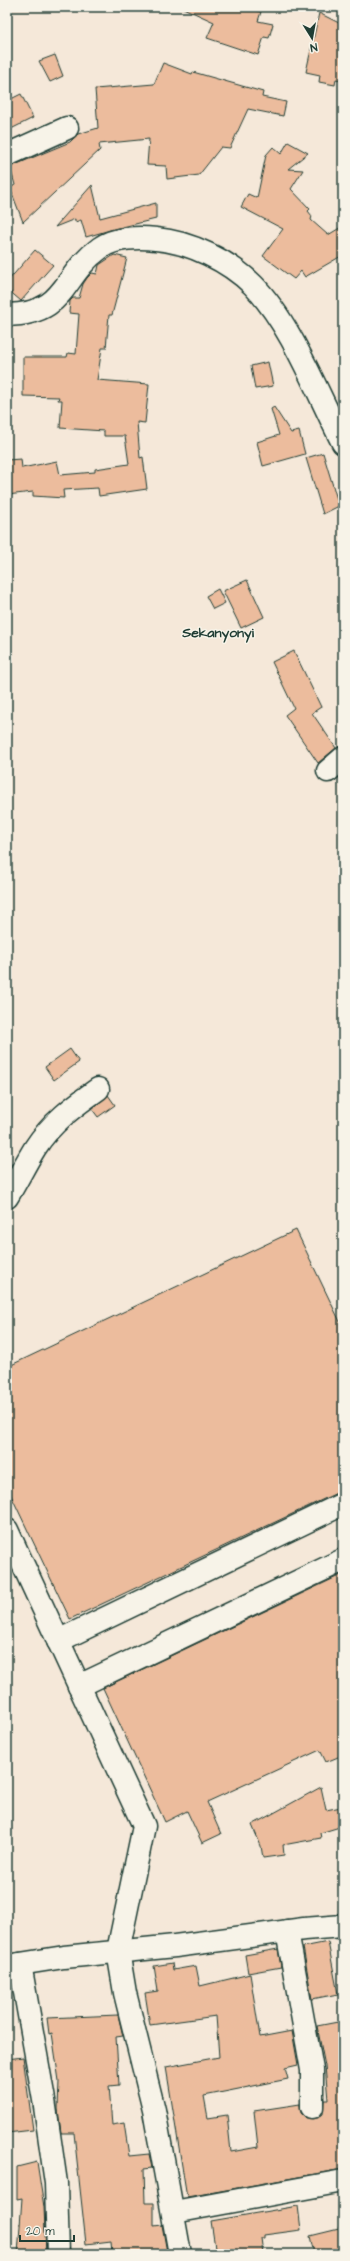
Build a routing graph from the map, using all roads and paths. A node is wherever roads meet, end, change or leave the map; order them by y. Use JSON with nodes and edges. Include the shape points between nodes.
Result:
{"nodes":[{"id":1,"x":67,"y":128,"type":"dead end"},
{"id":2,"x":7,"y":156,"type":"edge"},
{"id":3,"x":7,"y":315,"type":"edge"},
{"id":4,"x":343,"y":443,"type":"edge"},
{"id":5,"x":98,"y":1089,"type":"dead end"},
{"id":6,"x":7,"y":1197,"type":"edge"},
{"id":7,"x":343,"y":1504,"type":"edge"},
{"id":8,"x":7,"y":1530,"type":"edge"},
{"id":9,"x":343,"y":1560,"type":"edge"},
{"id":10,"x":58,"y":1641,"type":"junction"},
{"id":11,"x":79,"y":1686,"type":"junction"},
{"id":12,"x":343,"y":1926,"type":"edge"},
{"id":13,"x":287,"y":1931,"type":"junction"},
{"id":14,"x":118,"y":1952,"type":"junction"},
{"id":15,"x":13,"y":1965,"type":"edge"},
{"id":16,"x":312,"y":2107,"type":"dead end"},
{"id":17,"x":343,"y":2181,"type":"edge"},
{"id":18,"x":174,"y":2212,"type":"junction"},
{"id":19,"x":58,"y":2254,"type":"edge"},
{"id":20,"x":180,"y":2254,"type":"edge"}],
"edges":[{"from":1,"to":2,"type":"street"},
{"from":3,"to":4,"type":"street","via":[[41,310],[53,303],[87,259],[102,246],[122,240],[144,238],[171,240],[207,254],[254,285],[279,320]]},
{"from":5,"to":6,"type":"street","via":[[51,1126],[35,1148]]},
{"from":7,"to":10,"type":"street"},
{"from":8,"to":10,"type":"street"},
{"from":9,"to":11,"type":"street"},
{"from":10,"to":11,"type":"street"},
{"from":11,"to":14,"type":"street","via":[[144,1826]]},
{"from":12,"to":13,"type":"street"},
{"from":13,"to":14,"type":"street"},
{"from":13,"to":16,"type":"street","via":[[312,2070]]},
{"from":14,"to":15,"type":"street"},
{"from":14,"to":18,"type":"street"},
{"from":15,"to":19,"type":"street","via":[[44,2100],[56,2183]]},
{"from":17,"to":18,"type":"street"},
{"from":18,"to":20,"type":"street"}]}
